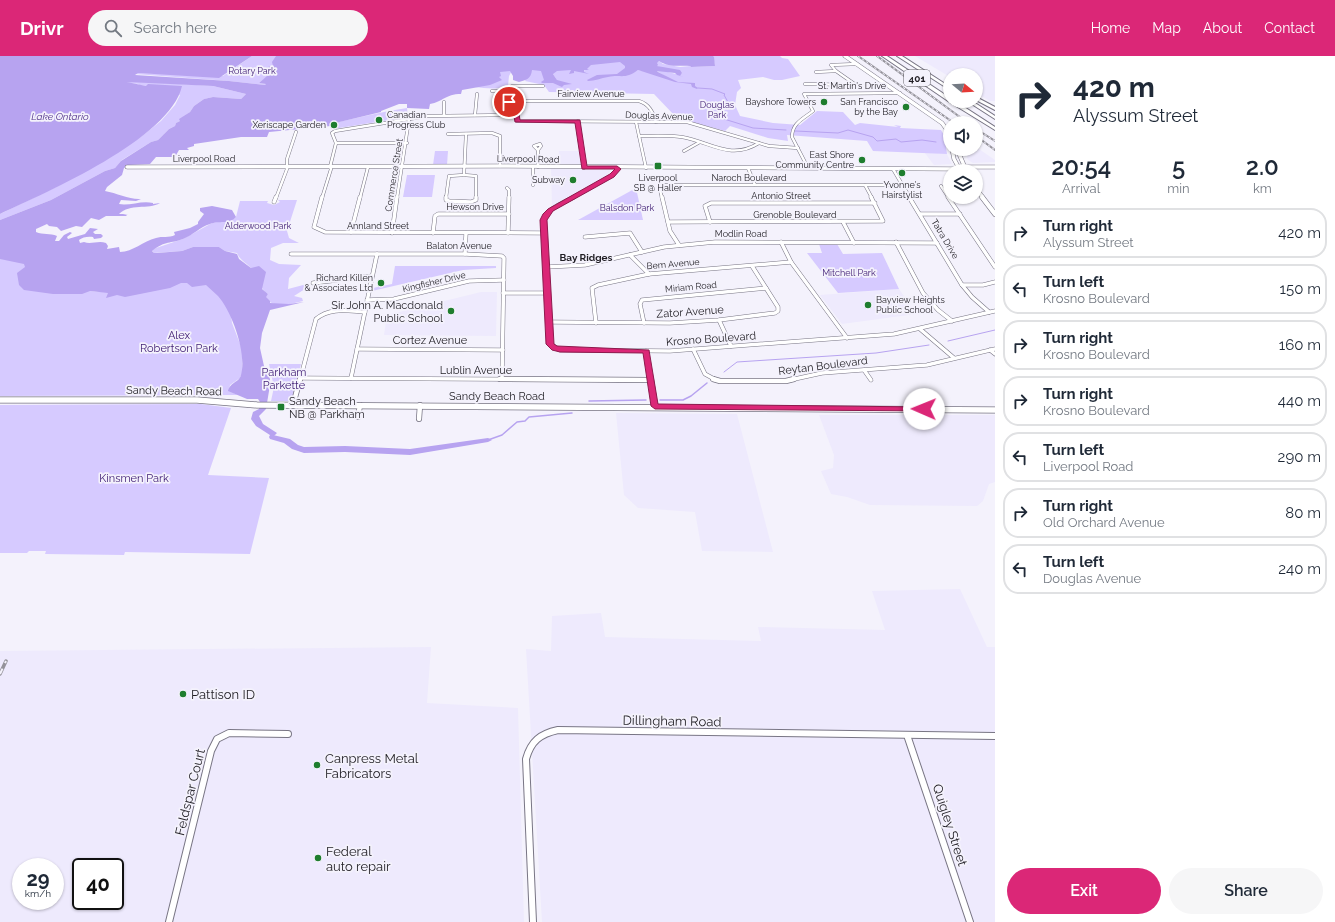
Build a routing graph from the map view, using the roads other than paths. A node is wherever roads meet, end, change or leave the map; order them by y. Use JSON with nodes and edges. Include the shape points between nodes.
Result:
{"nodes":[{"id":1,"x":845,"y":56,"type":"edge"},
{"id":2,"x":884,"y":56,"type":"edge"},
{"id":3,"x":892,"y":56,"type":"edge"},
{"id":4,"x":899,"y":56,"type":"edge"},
{"id":5,"x":906,"y":56,"type":"edge"},
{"id":6,"x":857,"y":64,"type":"junction"},
{"id":7,"x":836,"y":71,"type":"junction"},
{"id":8,"x":816,"y":72,"type":"dead end"},
{"id":9,"x":943,"y":80,"type":"edge"},
{"id":10,"x":805,"y":84,"type":"dead end"},
{"id":11,"x":943,"y":84,"type":"edge"},
{"id":12,"x":543,"y":86,"type":"dead end"},
{"id":13,"x":943,"y":89,"type":"edge"},
{"id":14,"x":492,"y":91,"type":"dead end"},
{"id":15,"x":513,"y":92,"type":"junction"},
{"id":16,"x":898,"y":93,"type":"junction"},
{"id":17,"x":477,"y":94,"type":"dead end"},
{"id":18,"x":943,"y":95,"type":"edge"},
{"id":19,"x":444,"y":102,"type":"dead end"},
{"id":20,"x":514,"y":102,"type":"junction"},
{"id":21,"x":495,"y":103,"type":"dead end"},
{"id":22,"x":983,"y":103,"type":"edge"},
{"id":23,"x":983,"y":104,"type":"edge"},
{"id":24,"x":963,"y":108,"type":"edge"},
{"id":25,"x":971,"y":108,"type":"edge"},
{"id":26,"x":980,"y":108,"type":"edge"},
{"id":27,"x":995,"y":109,"type":"edge"},
{"id":28,"x":995,"y":113,"type":"edge"},
{"id":29,"x":444,"y":115,"type":"junction"},
{"id":30,"x":475,"y":115,"type":"junction"},
{"id":31,"x":515,"y":116,"type":"junction"},
{"id":32,"x":409,"y":118,"type":"junction"},
{"id":33,"x":995,"y":118,"type":"edge"},
{"id":34,"x":578,"y":122,"type":"junction"},
{"id":35,"x":636,"y":122,"type":"junction"},
{"id":36,"x":656,"y":122,"type":"junction"},
{"id":37,"x":943,"y":124,"type":"edge"},
{"id":38,"x":995,"y":124,"type":"edge"},
{"id":39,"x":995,"y":129,"type":"edge"},
{"id":40,"x":296,"y":132,"type":"dead end"},
{"id":41,"x":448,"y":134,"type":"dead end"},
{"id":42,"x":466,"y":134,"type":"junction"},
{"id":43,"x":639,"y":136,"type":"junction"},
{"id":44,"x":700,"y":142,"type":"junction"},
{"id":45,"x":336,"y":143,"type":"junction"},
{"id":46,"x":406,"y":143,"type":"junction"},
{"id":47,"x":759,"y":143,"type":"junction"},
{"id":48,"x":798,"y":148,"type":"junction"},
{"id":49,"x":538,"y":150,"type":"dead end"},
{"id":50,"x":684,"y":151,"type":"dead end"},
{"id":51,"x":127,"y":166,"type":"dead end"},
{"id":52,"x":464,"y":166,"type":"junction"},
{"id":53,"x":500,"y":166,"type":"junction"},
{"id":54,"x":286,"y":167,"type":"junction"},
{"id":55,"x":330,"y":167,"type":"junction"},
{"id":56,"x":368,"y":167,"type":"junction"},
{"id":57,"x":403,"y":167,"type":"junction"},
{"id":58,"x":533,"y":167,"type":"junction"},
{"id":59,"x":538,"y":167,"type":"junction"},
{"id":60,"x":584,"y":168,"type":"junction"},
{"id":61,"x":617,"y":168,"type":"junction"},
{"id":62,"x":646,"y":168,"type":"junction"},
{"id":63,"x":748,"y":168,"type":"junction"},
{"id":64,"x":808,"y":168,"type":"junction"},
{"id":65,"x":943,"y":168,"type":"edge"},
{"id":66,"x":983,"y":168,"type":"edge"},
{"id":67,"x":995,"y":168,"type":"edge"},
{"id":68,"x":893,"y":169,"type":"junction"},
{"id":69,"x":464,"y":175,"type":"junction"},
{"id":70,"x":533,"y":185,"type":"dead end"},
{"id":71,"x":755,"y":185,"type":"junction"},
{"id":72,"x":866,"y":185,"type":"junction"},
{"id":73,"x":902,"y":185,"type":"junction"},
{"id":74,"x":941,"y":186,"type":"dead end"},
{"id":75,"x":507,"y":188,"type":"dead end"},
{"id":76,"x":983,"y":198,"type":"edge"},
{"id":77,"x":274,"y":202,"type":"dead end"},
{"id":78,"x":875,"y":203,"type":"junction"},
{"id":79,"x":509,"y":214,"type":"junction"},
{"id":80,"x":920,"y":214,"type":"junction"},
{"id":81,"x":960,"y":214,"type":"junction"},
{"id":82,"x":995,"y":214,"type":"edge"},
{"id":83,"x":668,"y":222,"type":"junction"},
{"id":84,"x":710,"y":222,"type":"junction"},
{"id":85,"x":843,"y":222,"type":"junction"},
{"id":86,"x":351,"y":232,"type":"junction"},
{"id":87,"x":392,"y":233,"type":"junction"},
{"id":88,"x":433,"y":233,"type":"junction"},
{"id":89,"x":466,"y":233,"type":"junction"},
{"id":90,"x":508,"y":233,"type":"junction"},
{"id":91,"x":545,"y":233,"type":"junction"},
{"id":92,"x":586,"y":237,"type":"dead end"},
{"id":93,"x":781,"y":242,"type":"junction"},
{"id":94,"x":854,"y":242,"type":"junction"},
{"id":95,"x":896,"y":242,"type":"junction"},
{"id":96,"x":937,"y":243,"type":"junction"},
{"id":97,"x":679,"y":245,"type":"junction"},
{"id":98,"x":642,"y":252,"type":"junction"},
{"id":99,"x":291,"y":254,"type":"dead end"},
{"id":100,"x":377,"y":254,"type":"junction"},
{"id":101,"x":465,"y":254,"type":"junction"},
{"id":102,"x":630,"y":255,"type":"junction"},
{"id":103,"x":791,"y":262,"type":"junction"},
{"id":104,"x":752,"y":266,"type":"junction"},
{"id":105,"x":547,"y":267,"type":"junction"},
{"id":106,"x":995,"y":267,"type":"edge"},
{"id":107,"x":649,"y":274,"type":"junction"},
{"id":108,"x":372,"y":276,"type":"junction"},
{"id":109,"x":504,"y":280,"type":"junction"},
{"id":110,"x":995,"y":282,"type":"edge"},
{"id":111,"x":313,"y":283,"type":"dead end"},
{"id":112,"x":962,"y":285,"type":"junction"},
{"id":113,"x":766,"y":288,"type":"junction"},
{"id":114,"x":504,"y":293,"type":"junction"},
{"id":115,"x":548,"y":293,"type":"junction"},
{"id":116,"x":367,"y":300,"type":"junction"},
{"id":117,"x":995,"y":311,"type":"edge"},
{"id":118,"x":365,"y":312,"type":"junction"},
{"id":119,"x":989,"y":312,"type":"junction"},
{"id":120,"x":718,"y":320,"type":"junction"},
{"id":121,"x":952,"y":321,"type":"junction"},
{"id":122,"x":549,"y":322,"type":"junction"},
{"id":123,"x":596,"y":323,"type":"junction"},
{"id":124,"x":644,"y":323,"type":"junction"},
{"id":125,"x":920,"y":329,"type":"junction"},
{"id":126,"x":847,"y":338,"type":"junction"},
{"id":127,"x":731,"y":346,"type":"junction"},
{"id":128,"x":357,"y":349,"type":"junction"},
{"id":129,"x":693,"y":349,"type":"junction"},
{"id":130,"x":995,"y":349,"type":"edge"},
{"id":131,"x":503,"y":350,"type":"junction"},
{"id":132,"x":990,"y":350,"type":"junction"},
{"id":133,"x":646,"y":351,"type":"junction"},
{"id":134,"x":995,"y":354,"type":"edge"},
{"id":135,"x":954,"y":358,"type":"junction"},
{"id":136,"x":864,"y":370,"type":"junction"},
{"id":137,"x":300,"y":378,"type":"junction"},
{"id":138,"x":351,"y":378,"type":"junction"},
{"id":139,"x":502,"y":379,"type":"junction"},
{"id":140,"x":651,"y":380,"type":"junction"},
{"id":141,"x":871,"y":380,"type":"dead end"},
{"id":142,"x":0,"y":400,"type":"edge"},
{"id":143,"x":293,"y":404,"type":"junction"},
{"id":144,"x":360,"y":405,"type":"junction"},
{"id":145,"x":420,"y":405,"type":"junction"},
{"id":146,"x":655,"y":406,"type":"junction"},
{"id":147,"x":995,"y":410,"type":"edge"},
{"id":148,"x":358,"y":417,"type":"dead end"},
{"id":149,"x":419,"y":419,"type":"dead end"},
{"id":150,"x":288,"y":734,"type":"dead end"},
{"id":151,"x":907,"y":735,"type":"junction"},
{"id":152,"x":995,"y":736,"type":"edge"},
{"id":153,"x":169,"y":922,"type":"edge"},
{"id":154,"x":533,"y":922,"type":"edge"},
{"id":155,"x":970,"y":922,"type":"edge"}],
"edges":[{"from":1,"to":6,"type":"main road"},
{"from":2,"to":18,"type":"highway","number":"401"},
{"from":3,"to":13,"type":"highway","number":"401"},
{"from":4,"to":11,"type":"highway","number":"401"},
{"from":5,"to":9,"type":"highway","number":"401"},
{"from":6,"to":7,"type":"street","via":[[833,64],[831,66]]},
{"from":6,"to":16,"type":"main road"},
{"from":7,"to":8,"type":"street"},
{"from":7,"to":10,"type":"street","via":[[856,85]]},
{"from":12,"to":15,"type":"street","via":[[512,86]]},
{"from":14,"to":15,"type":"street"},
{"from":15,"to":20,"type":"street"},
{"from":16,"to":37,"type":"main road"},
{"from":16,"to":48,"type":"street","name":"St. Martin's Drive","via":[[804,94],[813,111],[792,129],[792,137]]},
{"from":17,"to":30,"type":"street"},
{"from":19,"to":29,"type":"street"},
{"from":20,"to":21,"type":"street","name":"Fairview Avenue"},
{"from":20,"to":31,"type":"street"},
{"from":20,"to":36,"type":"street","name":"Fairview Avenue","via":[[639,101],[654,113]]},
{"from":22,"to":27,"type":"highway"},
{"from":23,"to":28,"type":"highway"},
{"from":24,"to":39,"type":"highway","number":"401"},
{"from":25,"to":38,"type":"highway"},
{"from":26,"to":33,"type":"highway"},
{"from":29,"to":30,"type":"street"},
{"from":29,"to":32,"type":"street"},
{"from":30,"to":31,"type":"street"},
{"from":31,"to":34,"type":"street","name":"Douglas Avenue","via":[[516,120]]},
{"from":32,"to":45,"type":"street","name":"Annland Street","via":[[335,131],[332,136]]},
{"from":32,"to":46,"type":"street","name":"Commerce Street"},
{"from":34,"to":35,"type":"street","name":"Douglas Avenue"},
{"from":34,"to":60,"type":"street"},
{"from":35,"to":36,"type":"street","name":"Douglas Avenue"},
{"from":35,"to":43,"type":"street"},
{"from":36,"to":47,"type":"street","name":"Douglas Avenue","via":[[693,123]]},
{"from":40,"to":54,"type":"street"},
{"from":41,"to":42,"type":"street"},
{"from":42,"to":52,"type":"street"},
{"from":42,"to":53,"type":"street","via":[[492,133],[500,136]]},
{"from":43,"to":44,"type":"street","via":[[683,137]]},
{"from":43,"to":62,"type":"street"},
{"from":44,"to":47,"type":"street","via":[[734,152],[751,150]]},
{"from":44,"to":50,"type":"street"},
{"from":45,"to":46,"type":"street"},
{"from":45,"to":55,"type":"street","name":"Annland Street"},
{"from":46,"to":57,"type":"street","name":"Commerce Street"},
{"from":47,"to":48,"type":"street","name":"Douglas Avenue"},
{"from":48,"to":64,"type":"street"},
{"from":49,"to":59,"type":"street"},
{"from":51,"to":54,"type":"street","name":"Liverpool Road"},
{"from":52,"to":53,"type":"street","name":"Liverpool Road"},
{"from":52,"to":57,"type":"street","name":"Liverpool Road"},
{"from":52,"to":69,"type":"street"},
{"from":53,"to":58,"type":"street","name":"Liverpool Road"},
{"from":54,"to":55,"type":"street","name":"Liverpool Road"},
{"from":54,"to":77,"type":"street"},
{"from":55,"to":56,"type":"street","name":"Liverpool Road"},
{"from":55,"to":86,"type":"street","name":"Annland Street","via":[[314,227],[325,232]]},
{"from":56,"to":57,"type":"street","name":"Liverpool Road"},
{"from":56,"to":86,"type":"street"},
{"from":57,"to":87,"type":"street","name":"Commerce Street"},
{"from":58,"to":59,"type":"street","name":"Liverpool Road"},
{"from":58,"to":70,"type":"street"},
{"from":59,"to":60,"type":"street","name":"Liverpool Road"},
{"from":60,"to":61,"type":"street","name":"Liverpool Road"},
{"from":61,"to":62,"type":"street","name":"Liverpool Road"},
{"from":61,"to":91,"type":"street","name":"Krosno Boulevard","via":[[616,173],[550,210],[543,220]]},
{"from":62,"to":63,"type":"street","name":"Liverpool Road"},
{"from":63,"to":64,"type":"street","name":"Liverpool Road"},
{"from":63,"to":71,"type":"street"},
{"from":64,"to":68,"type":"street","name":"Liverpool Road"},
{"from":65,"to":68,"type":"street","name":"Liverpool Road"},
{"from":66,"to":67,"type":"main road","name":"Liverpool Road"},
{"from":68,"to":73,"type":"street","name":"Tatra Drive"},
{"from":69,"to":69,"type":"street","via":[[449,176],[446,200],[476,200],[476,176]]},
{"from":71,"to":72,"type":"street","name":"Naroch Boulevard"},
{"from":71,"to":83,"type":"street","name":"Naroch Boulevard","via":[[659,186]]},
{"from":72,"to":73,"type":"street","name":"Naroch Boulevard"},
{"from":72,"to":78,"type":"street","name":"Grenoble Boulevard"},
{"from":73,"to":80,"type":"street","name":"Tatra Drive"},
{"from":74,"to":81,"type":"street"},
{"from":75,"to":79,"type":"street"},
{"from":76,"to":82,"type":"main road"},
{"from":78,"to":84,"type":"street","name":"Antonio Street","via":[[711,203],[705,206]]},
{"from":78,"to":85,"type":"street","name":"Grenoble Boulevard","via":[[882,221]]},
{"from":79,"to":88,"type":"street","name":"Hewson Drive","via":[[438,214],[435,216]]},
{"from":79,"to":90,"type":"street"},
{"from":80,"to":81,"type":"street"},
{"from":80,"to":96,"type":"street","name":"Tatra Drive"},
{"from":81,"to":106,"type":"street"},
{"from":83,"to":84,"type":"street","name":"Grenoble Boulevard"},
{"from":83,"to":97,"type":"street","name":"Naroch Boulevard","via":[[670,231]]},
{"from":84,"to":85,"type":"street","name":"Grenoble Boulevard"},
{"from":85,"to":94,"type":"street"},
{"from":86,"to":87,"type":"street","name":"Annland Street"},
{"from":87,"to":88,"type":"street","name":"Annland Street"},
{"from":88,"to":89,"type":"street","name":"Annland Street"},
{"from":89,"to":90,"type":"street","name":"Annland Street"},
{"from":89,"to":101,"type":"street"},
{"from":90,"to":91,"type":"street","name":"Annland Street"},
{"from":91,"to":105,"type":"street","name":"Krosno Boulevard"},
{"from":92,"to":98,"type":"street","via":[[630,233]]},
{"from":93,"to":94,"type":"street","name":"Modlin Road"},
{"from":93,"to":97,"type":"street","name":"Modlin Road"},
{"from":93,"to":103,"type":"street"},
{"from":94,"to":95,"type":"street","name":"Modlin Road"},
{"from":95,"to":96,"type":"street","name":"Modlin Road"},
{"from":95,"to":121,"type":"street","via":[[923,293]]},
{"from":96,"to":112,"type":"street","name":"Tatra Drive"},
{"from":97,"to":98,"type":"street","name":"Modlin Road"},
{"from":98,"to":102,"type":"street","name":"Modlin Road"},
{"from":99,"to":100,"type":"street","name":"Balaton Avenue"},
{"from":100,"to":101,"type":"street","name":"Balaton Avenue"},
{"from":100,"to":108,"type":"street"},
{"from":101,"to":109,"type":"street","name":"Balaton Avenue","via":[[502,256]]},
{"from":102,"to":105,"type":"street","name":"Modlin Road","via":[[580,266]]},
{"from":102,"to":107,"type":"street"},
{"from":103,"to":104,"type":"street","name":"Bem Avenue"},
{"from":103,"to":126,"type":"street"},
{"from":104,"to":107,"type":"street","name":"Bem Avenue"},
{"from":104,"to":113,"type":"street","name":"Zator Avenue"},
{"from":105,"to":115,"type":"street","name":"Krosno Boulevard"},
{"from":107,"to":123,"type":"street","name":"Bem Avenue","via":[[592,288]]},
{"from":108,"to":111,"type":"street"},
{"from":108,"to":116,"type":"street"},
{"from":109,"to":114,"type":"street","name":"Balaton Avenue"},
{"from":109,"to":116,"type":"street","name":"Kingfisher Drive","via":[[469,281],[394,299]]},
{"from":110,"to":112,"type":"street"},
{"from":112,"to":119,"type":"street","name":"Tatra Drive"},
{"from":113,"to":120,"type":"street","name":"Zator Avenue","via":[[778,311]]},
{"from":113,"to":124,"type":"street","name":"Miriam Road","via":[[642,300],[640,304]]},
{"from":114,"to":115,"type":"street"},
{"from":114,"to":131,"type":"street","name":"Balaton Avenue"},
{"from":115,"to":122,"type":"street","name":"Krosno Boulevard"},
{"from":116,"to":118,"type":"street"},
{"from":117,"to":119,"type":"street","name":"Krosno Boulevard"},
{"from":118,"to":128,"type":"street"},
{"from":118,"to":137,"type":"street","via":[[327,311],[320,314],[316,319]]},
{"from":119,"to":121,"type":"street","name":"Krosno Boulevard"},
{"from":120,"to":124,"type":"street","name":"Zator Avenue"},
{"from":120,"to":127,"type":"street"},
{"from":121,"to":125,"type":"street","name":"Krosno Boulevard"},
{"from":122,"to":123,"type":"street","name":"Zator Avenue"},
{"from":122,"to":133,"type":"street","name":"Krosno Boulevard","via":[[550,344],[560,350]]},
{"from":123,"to":124,"type":"street","name":"Zator Avenue"},
{"from":125,"to":126,"type":"street","name":"Krosno Boulevard"},
{"from":125,"to":135,"type":"street"},
{"from":126,"to":127,"type":"street","name":"Krosno Boulevard"},
{"from":127,"to":129,"type":"street","name":"Krosno Boulevard"},
{"from":128,"to":131,"type":"street","name":"Cortez Avenue"},
{"from":128,"to":138,"type":"street"},
{"from":129,"to":133,"type":"street","name":"Krosno Boulevard"},
{"from":129,"to":136,"type":"street","name":"Reytan Boulevard","via":[[705,375],[715,381],[786,381],[822,373]]},
{"from":130,"to":132,"type":"street","name":"Reytan Boulevard"},
{"from":131,"to":139,"type":"street","name":"Balaton Avenue"},
{"from":132,"to":134,"type":"street"},
{"from":132,"to":135,"type":"street","name":"Reytan Boulevard"},
{"from":133,"to":140,"type":"street"},
{"from":135,"to":136,"type":"street","name":"Reytan Boulevard","via":[[927,365]]},
{"from":136,"to":141,"type":"street"},
{"from":137,"to":138,"type":"street","name":"Lublin Avenue"},
{"from":137,"to":143,"type":"street"},
{"from":138,"to":139,"type":"street","name":"Lublin Avenue"},
{"from":139,"to":140,"type":"street","name":"Lublin Avenue"},
{"from":140,"to":146,"type":"street"},
{"from":142,"to":143,"type":"street","name":"Sandy Beach Road","via":[[197,400],[257,405]]},
{"from":143,"to":144,"type":"street","name":"Sandy Beach Road"},
{"from":144,"to":145,"type":"street","name":"Sandy Beach Road"},
{"from":144,"to":148,"type":"street"},
{"from":145,"to":146,"type":"street","name":"Sandy Beach Road"},
{"from":145,"to":149,"type":"street"},
{"from":146,"to":147,"type":"street","name":"Sandy Beach Road"},
{"from":150,"to":153,"type":"street","name":"Feldspar Court","via":[[229,733],[217,739],[211,751]]},
{"from":151,"to":152,"type":"street","name":"Dillingham Road"},
{"from":151,"to":154,"type":"street","name":"Dillingham Road","via":[[558,730],[540,735],[528,749],[526,759]]},
{"from":151,"to":155,"type":"street","name":"Quigley Street"}]}
